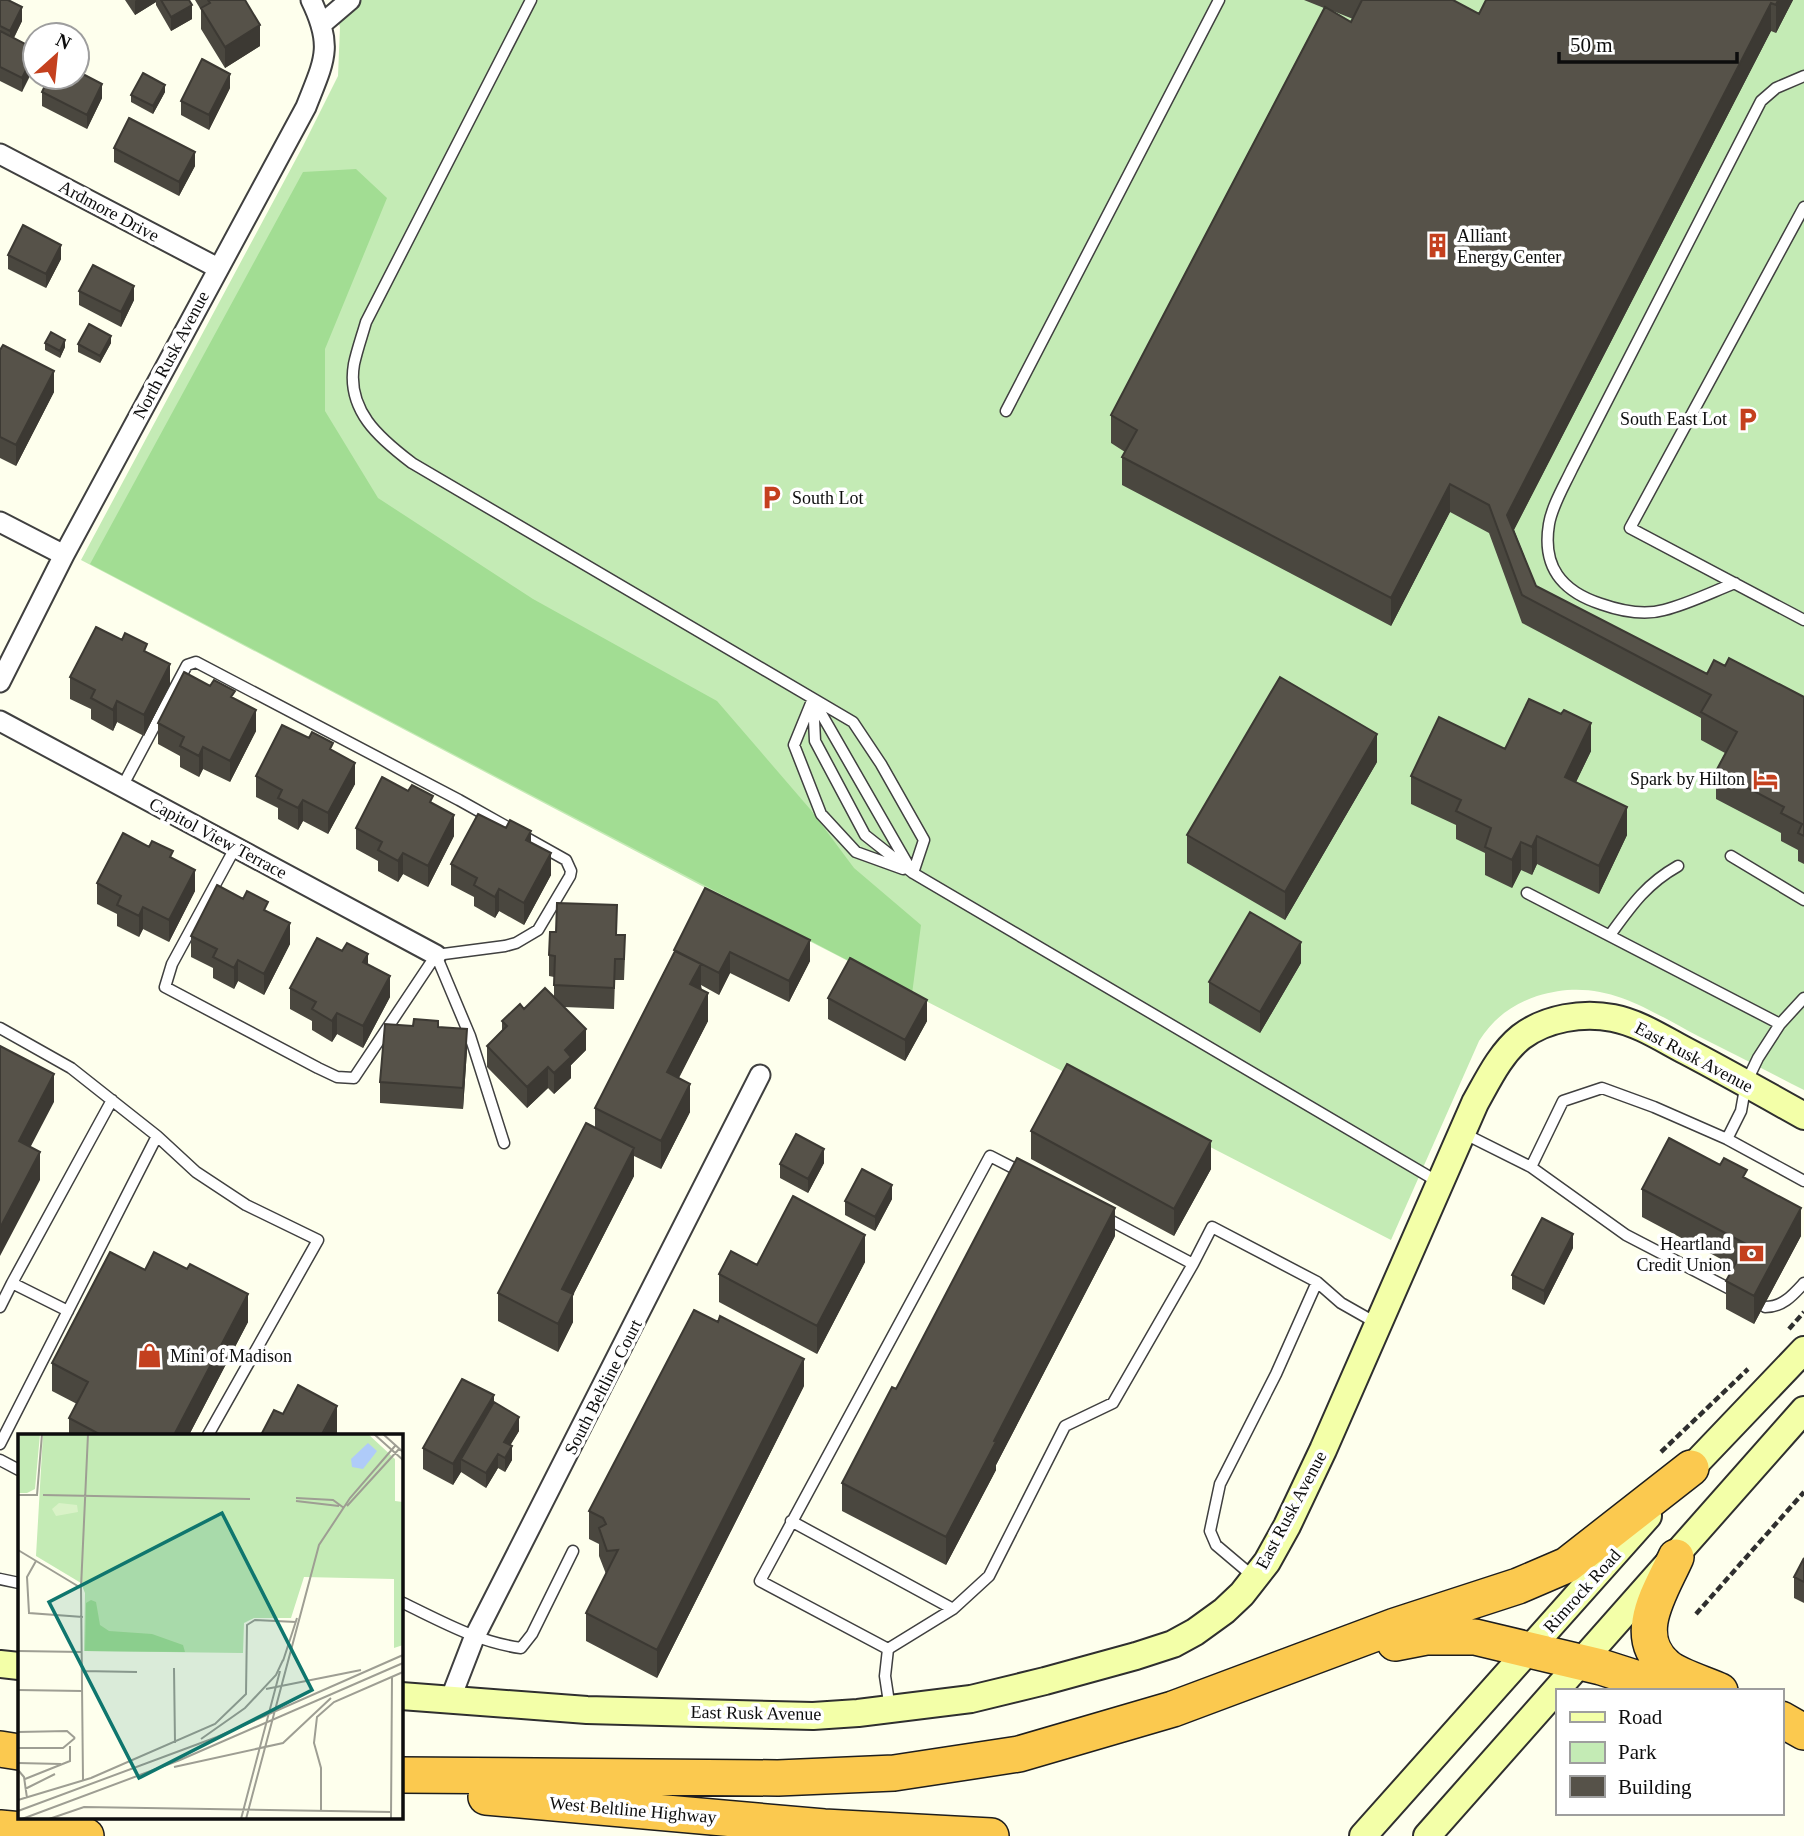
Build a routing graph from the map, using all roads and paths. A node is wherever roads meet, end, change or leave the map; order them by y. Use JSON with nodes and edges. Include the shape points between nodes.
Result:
{"nodes":[{"id":1,"x":311,"y":0,"type":"edge"},
{"id":2,"x":350,"y":0,"type":"edge"},
{"id":3,"x":531,"y":0,"type":"edge"},
{"id":4,"x":1219,"y":0,"type":"edge"},
{"id":5,"x":323,"y":23,"type":"junction"},
{"id":6,"x":1804,"y":76,"type":"edge"},
{"id":7,"x":0,"y":154,"type":"edge"},
{"id":8,"x":1804,"y":207,"type":"edge"},
{"id":9,"x":218,"y":268,"type":"junction"},
{"id":10,"x":1006,"y":411,"type":"dead end"},
{"id":11,"x":0,"y":522,"type":"edge"},
{"id":12,"x":64,"y":555,"type":"junction"},
{"id":13,"x":1735,"y":583,"type":"junction"},
{"id":14,"x":1804,"y":620,"type":"edge"},
{"id":15,"x":0,"y":682,"type":"edge"},
{"id":16,"x":813,"y":699,"type":"junction"},
{"id":17,"x":0,"y":721,"type":"edge"},
{"id":18,"x":122,"y":787,"type":"junction"},
{"id":19,"x":235,"y":848,"type":"junction"},
{"id":20,"x":1731,"y":856,"type":"dead end"},
{"id":21,"x":1678,"y":866,"type":"dead end"},
{"id":22,"x":913,"y":873,"type":"junction"},
{"id":23,"x":1527,"y":893,"type":"dead end"},
{"id":24,"x":1804,"y":900,"type":"edge"},
{"id":25,"x":1610,"y":935,"type":"junction"},
{"id":26,"x":436,"y":955,"type":"junction"},
{"id":27,"x":1804,"y":998,"type":"edge"},
{"id":28,"x":1780,"y":1024,"type":"junction"},
{"id":29,"x":0,"y":1028,"type":"edge"},
{"id":30,"x":760,"y":1075,"type":"dead end"},
{"id":31,"x":1746,"y":1083,"type":"junction"},
{"id":32,"x":112,"y":1100,"type":"junction"},
{"id":33,"x":1804,"y":1116,"type":"edge"},
{"id":34,"x":1462,"y":1133,"type":"junction"},
{"id":35,"x":157,"y":1136,"type":"junction"},
{"id":36,"x":1727,"y":1139,"type":"junction"},
{"id":37,"x":504,"y":1143,"type":"dead end"},
{"id":38,"x":1531,"y":1167,"type":"junction"},
{"id":39,"x":1038,"y":1181,"type":"edge"},
{"id":40,"x":1804,"y":1181,"type":"edge"},
{"id":41,"x":1440,"y":1184,"type":"junction"},
{"id":42,"x":1097,"y":1213,"type":"edge"},
{"id":43,"x":1193,"y":1264,"type":"junction"},
{"id":44,"x":1317,"y":1282,"type":"junction"},
{"id":45,"x":12,"y":1283,"type":"junction"},
{"id":46,"x":1804,"y":1283,"type":"edge"},
{"id":47,"x":1732,"y":1290,"type":"edge"},
{"id":48,"x":0,"y":1307,"type":"edge"},
{"id":49,"x":1765,"y":1307,"type":"dead end"},
{"id":50,"x":68,"y":1311,"type":"junction"},
{"id":51,"x":1378,"y":1324,"type":"junction"},
{"id":52,"x":1804,"y":1350,"type":"edge"},
{"id":53,"x":1804,"y":1410,"type":"edge"},
{"id":54,"x":209,"y":1434,"type":"edge"},
{"id":55,"x":0,"y":1444,"type":"edge"},
{"id":56,"x":0,"y":1460,"type":"edge"},
{"id":57,"x":1691,"y":1468,"type":"junction"},
{"id":58,"x":18,"y":1469,"type":"edge"},
{"id":59,"x":1804,"y":1492,"type":"edge"},
{"id":60,"x":792,"y":1521,"type":"junction"},
{"id":61,"x":573,"y":1551,"type":"dead end"},
{"id":62,"x":1676,"y":1556,"type":"junction"},
{"id":63,"x":1255,"y":1578,"type":"junction"},
{"id":64,"x":0,"y":1579,"type":"edge"},
{"id":65,"x":18,"y":1583,"type":"edge"},
{"id":66,"x":402,"y":1602,"type":"edge"},
{"id":67,"x":953,"y":1609,"type":"junction"},
{"id":68,"x":1696,"y":1614,"type":"dead end"},
{"id":69,"x":474,"y":1637,"type":"junction"},
{"id":70,"x":888,"y":1649,"type":"junction"},
{"id":71,"x":1530,"y":1650,"type":"junction"},
{"id":72,"x":1309,"y":1659,"type":"junction"},
{"id":73,"x":1581,"y":1662,"type":"junction"},
{"id":74,"x":0,"y":1664,"type":"edge"},
{"id":75,"x":18,"y":1666,"type":"edge"},
{"id":76,"x":1557,"y":1689,"type":"edge"},
{"id":77,"x":1669,"y":1689,"type":"edge"},
{"id":78,"x":1716,"y":1689,"type":"edge"},
{"id":79,"x":1556,"y":1690,"type":"edge"},
{"id":80,"x":402,"y":1696,"type":"edge"},
{"id":81,"x":450,"y":1700,"type":"junction"},
{"id":82,"x":890,"y":1710,"type":"junction"},
{"id":83,"x":1783,"y":1720,"type":"edge"},
{"id":84,"x":1783,"y":1726,"type":"edge"},
{"id":85,"x":1804,"y":1732,"type":"edge"},
{"id":86,"x":0,"y":1749,"type":"edge"},
{"id":87,"x":18,"y":1752,"type":"edge"},
{"id":88,"x":402,"y":1775,"type":"edge"},
{"id":89,"x":402,"y":1790,"type":"edge"},
{"id":90,"x":0,"y":1830,"type":"edge"},
{"id":91,"x":25,"y":1836,"type":"edge"},
{"id":92,"x":86,"y":1836,"type":"edge"},
{"id":93,"x":992,"y":1836,"type":"edge"},
{"id":94,"x":1363,"y":1836,"type":"edge"},
{"id":95,"x":1427,"y":1836,"type":"edge"}],
"edges":[{"from":1,"to":5,"type":"street"},
{"from":2,"to":5,"type":"street"},
{"from":3,"to":16,"type":"lane","via":[[366,322],[353,376],[362,416],[385,443],[412,463]]},
{"from":4,"to":10,"type":"lane"},
{"from":5,"to":9,"type":"street","name":"North Rusk Avenue","via":[[323,64],[306,107]]},
{"from":6,"to":13,"type":"lane","via":[[1776,88],[1761,101],[1549,522],[1548,550],[1556,576],[1593,602],[1626,612],[1663,611]]},
{"from":7,"to":9,"type":"street","name":"Ardmore Drive"},
{"from":8,"to":13,"type":"lane","via":[[1630,528]]},
{"from":9,"to":12,"type":"street","name":"North Rusk Avenue"},
{"from":11,"to":12,"type":"street"},
{"from":12,"to":15,"type":"street","name":"North Rusk Avenue"},
{"from":13,"to":14,"type":"lane"},
{"from":16,"to":22,"type":"lane"},
{"from":16,"to":22,"type":"lane","via":[[815,741],[865,835]]},
{"from":16,"to":22,"type":"lane","via":[[853,722],[881,764],[923,840]]},
{"from":16,"to":22,"type":"lane","via":[[794,745],[821,814],[856,852]]},
{"from":17,"to":18,"type":"street","name":"Capitol View Terrace"},
{"from":18,"to":19,"type":"street","name":"Capitol View Terrace"},
{"from":18,"to":26,"type":"lane","via":[[187,665],[196,662],[566,860],[570,876],[538,930],[505,946]]},
{"from":19,"to":26,"type":"street","name":"Capitol View Terrace"},
{"from":19,"to":26,"type":"lane","via":[[172,964],[165,987],[318,1069],[354,1078]]},
{"from":20,"to":24,"type":"lane"},
{"from":21,"to":25,"type":"lane","via":[[1658,877]]},
{"from":22,"to":41,"type":"lane"},
{"from":23,"to":25,"type":"lane"},
{"from":25,"to":28,"type":"lane"},
{"from":26,"to":37,"type":"lane","via":[[470,1036]]},
{"from":27,"to":28,"type":"lane"},
{"from":28,"to":31,"type":"lane"},
{"from":29,"to":32,"type":"lane","via":[[71,1068]]},
{"from":30,"to":69,"type":"street","name":"South Beltline Court"},
{"from":31,"to":33,"type":"street","name":"East Rusk Avenue"},
{"from":31,"to":34,"type":"street","name":"East Rusk Avenue","via":[[1630,1023],[1593,1015],[1567,1018],[1541,1025],[1506,1052]]},
{"from":31,"to":36,"type":"lane","via":[[1741,1111]]},
{"from":32,"to":35,"type":"lane"},
{"from":32,"to":45,"type":"lane"},
{"from":34,"to":38,"type":"lane"},
{"from":34,"to":41,"type":"street","name":"East Rusk Avenue"},
{"from":35,"to":50,"type":"lane"},
{"from":35,"to":54,"type":"lane","via":[[196,1172],[246,1205],[318,1240]]},
{"from":36,"to":38,"type":"lane","via":[[1602,1088],[1563,1101]]},
{"from":36,"to":40,"type":"lane"},
{"from":38,"to":47,"type":"lane","via":[[1626,1235]]},
{"from":39,"to":60,"type":"lane","via":[[990,1156]]},
{"from":41,"to":51,"type":"street","name":"East Rusk Avenue"},
{"from":42,"to":43,"type":"lane"},
{"from":43,"to":44,"type":"lane","via":[[1212,1227]]},
{"from":43,"to":67,"type":"lane","via":[[1113,1403],[1065,1426],[989,1576]]},
{"from":44,"to":51,"type":"lane","via":[[1341,1303]]},
{"from":44,"to":63,"type":"lane","via":[[1220,1484],[1210,1531],[1216,1545]]},
{"from":45,"to":48,"type":"lane"},
{"from":45,"to":50,"type":"lane"},
{"from":46,"to":49,"type":"lane","via":[[1787,1301]]},
{"from":50,"to":55,"type":"lane"},
{"from":51,"to":63,"type":"street","name":"East Rusk Avenue","via":[[1287,1526]]},
{"from":52,"to":57,"type":"street","name":"Rimrock Road"},
{"from":53,"to":62,"type":"street"},
{"from":56,"to":58,"type":"lane"},
{"from":57,"to":71,"type":"street","name":"Rimrock Road"},
{"from":57,"to":72,"type":"highway","via":[[1567,1565]]},
{"from":59,"to":68,"type":"path"},
{"from":60,"to":67,"type":"lane"},
{"from":60,"to":70,"type":"lane","via":[[760,1581]]},
{"from":61,"to":69,"type":"lane","via":[[522,1648]]},
{"from":62,"to":73,"type":"street"},
{"from":62,"to":78,"type":"highway","via":[[1649,1618],[1648,1639],[1667,1667]]},
{"from":63,"to":82,"type":"street","name":"East Rusk Avenue","via":[[1224,1611],[1172,1644],[971,1699]]},
{"from":64,"to":65,"type":"lane"},
{"from":66,"to":69,"type":"lane"},
{"from":67,"to":70,"type":"lane"},
{"from":69,"to":81,"type":"street","name":"South Beltline Court"},
{"from":70,"to":82,"type":"lane","via":[[885,1676]]},
{"from":71,"to":72,"type":"highway","via":[[1475,1637],[1426,1637]]},
{"from":71,"to":73,"type":"highway"},
{"from":71,"to":94,"type":"street","name":"Rimrock Road"},
{"from":72,"to":88,"type":"highway","via":[[1173,1709],[1052,1746],[894,1773],[704,1779]]},
{"from":73,"to":76,"type":"street"},
{"from":73,"to":77,"type":"highway"},
{"from":74,"to":75,"type":"street"},
{"from":79,"to":95,"type":"street"},
{"from":80,"to":81,"type":"street","name":"East Rusk Avenue"},
{"from":81,"to":82,"type":"street","name":"East Rusk Avenue","via":[[587,1710],[787,1715]]},
{"from":83,"to":85,"type":"highway"},
{"from":84,"to":85,"type":"highway"},
{"from":86,"to":87,"type":"highway"},
{"from":89,"to":93,"type":"highway","name":"West Beltline Highway","via":[[824,1827]]},
{"from":90,"to":91,"type":"highway"},
{"from":90,"to":92,"type":"highway"}]}
